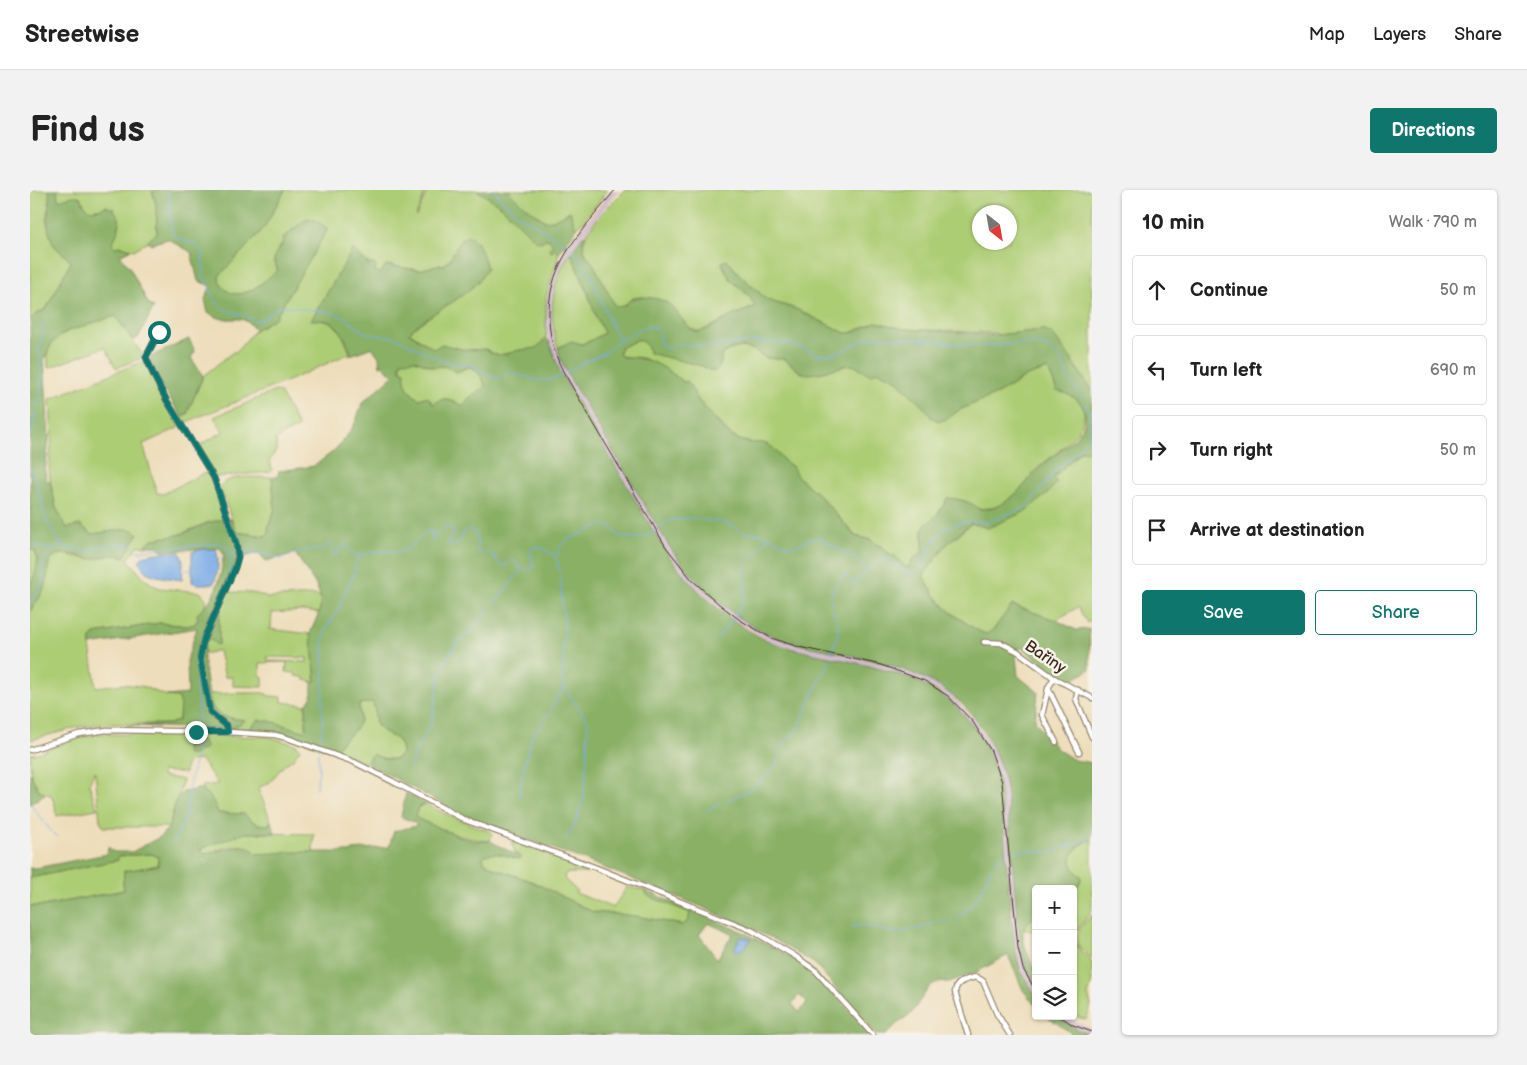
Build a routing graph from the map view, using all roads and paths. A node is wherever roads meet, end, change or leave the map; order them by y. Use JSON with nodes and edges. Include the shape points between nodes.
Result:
{"nodes":[{"id":1,"x":162,"y":326,"type":"dead end"},
{"id":2,"x":984,"y":642,"type":"dead end"},
{"id":3,"x":1054,"y":678,"type":"junction"},
{"id":4,"x":1048,"y":688,"type":"junction"},
{"id":5,"x":1078,"y":690,"type":"junction"},
{"id":6,"x":1092,"y":698,"type":"edge"},
{"id":7,"x":228,"y":732,"type":"junction"},
{"id":8,"x":1092,"y":737,"type":"edge"},
{"id":9,"x":1056,"y":742,"type":"dead end"},
{"id":10,"x":30,"y":750,"type":"edge"},
{"id":11,"x":1079,"y":752,"type":"dead end"},
{"id":12,"x":873,"y":1035,"type":"edge"},
{"id":13,"x":968,"y":1035,"type":"edge"},
{"id":14,"x":1010,"y":1035,"type":"edge"}],
"edges":[{"from":1,"to":7,"type":"street","via":[[146,357],[167,401],[214,478],[236,543],[238,557],[235,568],[204,638],[200,658],[210,712],[227,726]]},
{"from":2,"to":3,"type":"street","name":"Bařiny","via":[[1001,643],[1017,651]]},
{"from":3,"to":4,"type":"street"},
{"from":3,"to":5,"type":"street","name":"Bařiny"},
{"from":4,"to":9,"type":"street","via":[[1042,715]]},
{"from":4,"to":11,"type":"street"},
{"from":5,"to":6,"type":"street","name":"Bařiny"},
{"from":5,"to":8,"type":"street","via":[[1076,699]]},
{"from":7,"to":10,"type":"street","via":[[112,730],[79,734]]},
{"from":7,"to":12,"type":"street","via":[[274,735],[347,759],[465,820],[742,925],[816,971]]},
{"from":13,"to":14,"type":"street","via":[[954,992],[960,983],[976,977],[983,981]]}]}
